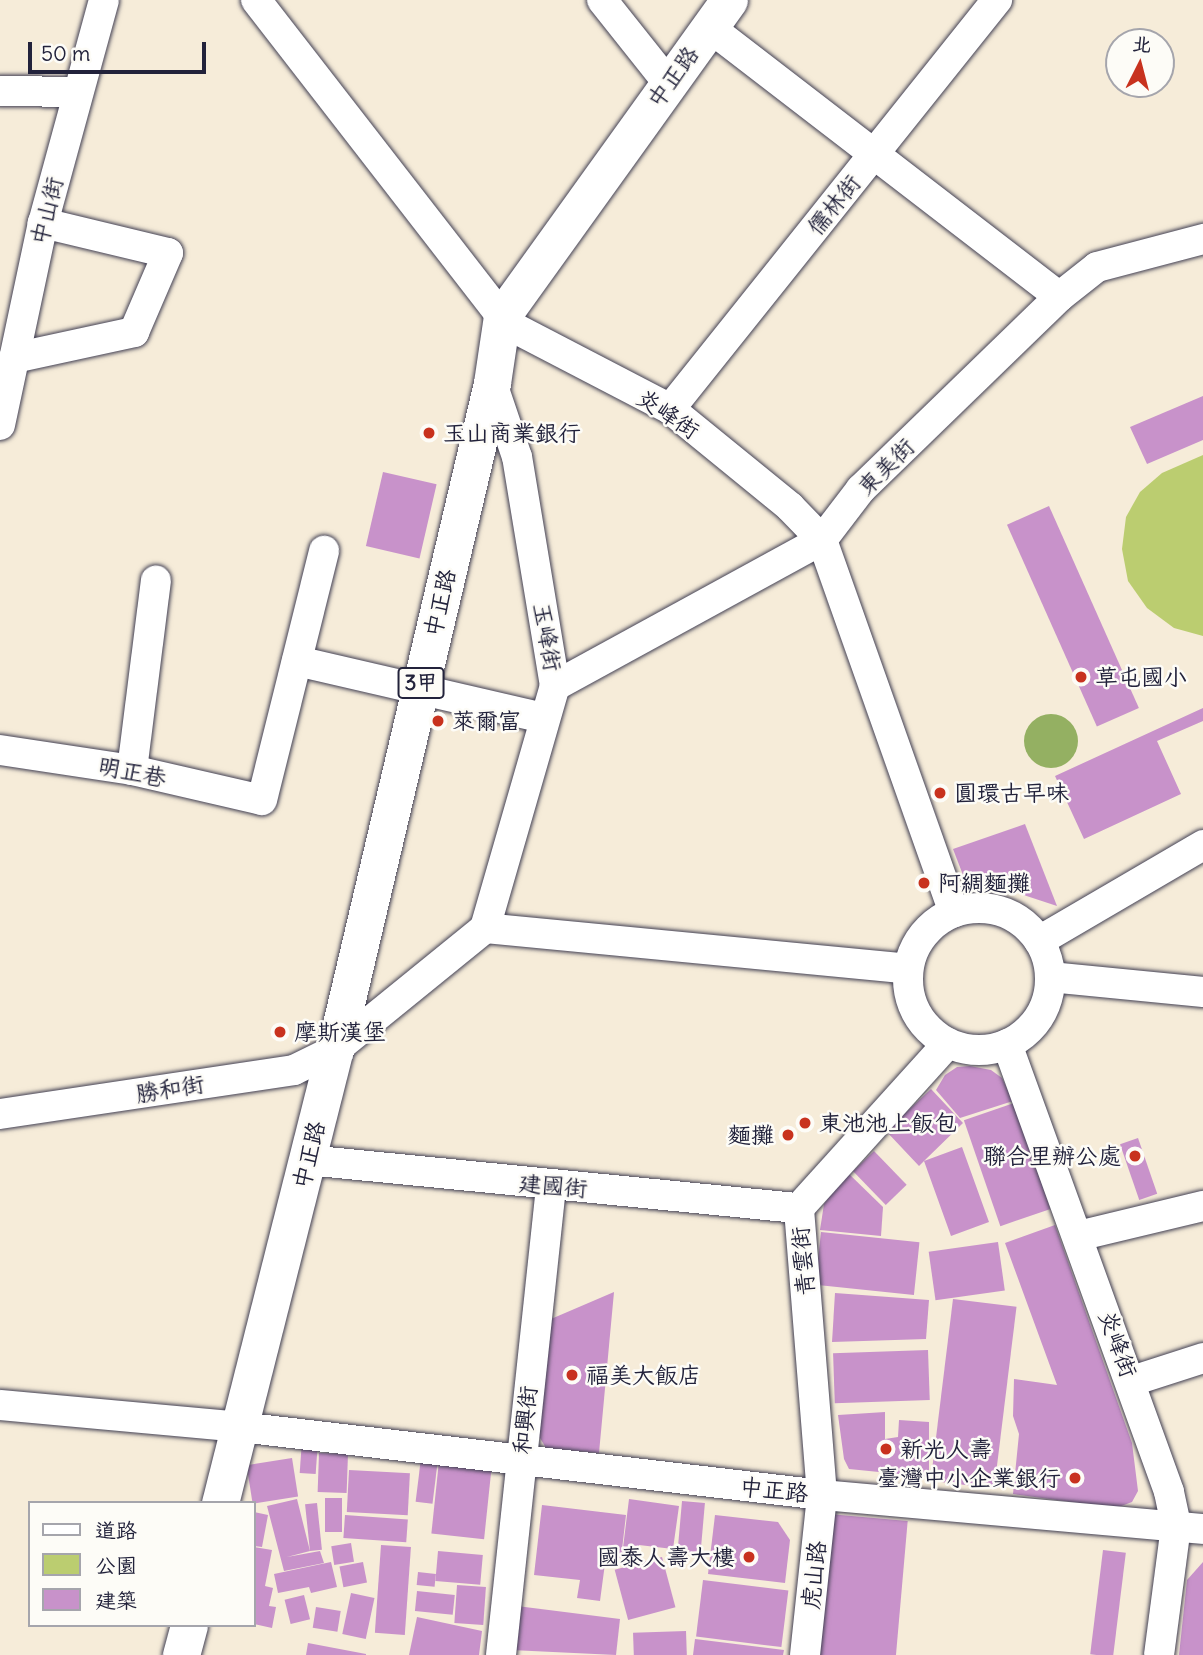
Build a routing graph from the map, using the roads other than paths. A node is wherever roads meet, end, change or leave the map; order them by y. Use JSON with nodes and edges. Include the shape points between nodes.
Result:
{"nodes":[{"id":1,"x":104,"y":0,"type":"edge"},
{"id":2,"x":257,"y":0,"type":"edge"},
{"id":3,"x":602,"y":0,"type":"edge"},
{"id":4,"x":997,"y":0,"type":"edge"},
{"id":5,"x":719,"y":14,"type":"edge"},
{"id":6,"x":668,"y":83,"type":"junction"},
{"id":7,"x":0,"y":91,"type":"edge"},
{"id":8,"x":78,"y":92,"type":"junction"},
{"id":9,"x":876,"y":152,"type":"junction"},
{"id":10,"x":43,"y":223,"type":"junction"},
{"id":11,"x":1203,"y":239,"type":"edge"},
{"id":12,"x":1059,"y":297,"type":"junction"},
{"id":13,"x":502,"y":316,"type":"junction"},
{"id":14,"x":14,"y":358,"type":"junction"},
{"id":15,"x":492,"y":383,"type":"junction"},
{"id":16,"x":670,"y":409,"type":"junction"},
{"id":17,"x":2,"y":411,"type":"edge"},
{"id":18,"x":822,"y":540,"type":"junction"},
{"id":19,"x":324,"y":551,"type":"dead end"},
{"id":20,"x":156,"y":582,"type":"dead end"},
{"id":21,"x":296,"y":661,"type":"junction"},
{"id":22,"x":555,"y":686,"type":"junction"},
{"id":23,"x":419,"y":689,"type":"junction"},
{"id":24,"x":542,"y":718,"type":"junction"},
{"id":25,"x":0,"y":750,"type":"edge"},
{"id":26,"x":132,"y":770,"type":"junction"},
{"id":27,"x":1203,"y":845,"type":"edge"},
{"id":28,"x":954,"y":912,"type":"junction"},
{"id":29,"x":485,"y":928,"type":"junction"},
{"id":30,"x":1039,"y":941,"type":"junction"},
{"id":31,"x":908,"y":969,"type":"junction"},
{"id":32,"x":1050,"y":977,"type":"junction"},
{"id":33,"x":1203,"y":992,"type":"edge"},
{"id":34,"x":948,"y":1042,"type":"junction"},
{"id":35,"x":1007,"y":1044,"type":"junction"},
{"id":36,"x":335,"y":1050,"type":"junction"},
{"id":37,"x":0,"y":1114,"type":"edge"},
{"id":38,"x":307,"y":1160,"type":"junction"},
{"id":39,"x":551,"y":1186,"type":"junction"},
{"id":40,"x":1203,"y":1206,"type":"edge"},
{"id":41,"x":799,"y":1208,"type":"junction"},
{"id":42,"x":1079,"y":1236,"type":"junction"},
{"id":43,"x":1203,"y":1358,"type":"edge"},
{"id":44,"x":1132,"y":1381,"type":"junction"},
{"id":45,"x":0,"y":1405,"type":"edge"},
{"id":46,"x":240,"y":1427,"type":"junction"},
{"id":47,"x":521,"y":1462,"type":"junction"},
{"id":48,"x":822,"y":1495,"type":"junction"},
{"id":49,"x":221,"y":1501,"type":"edge"},
{"id":50,"x":1189,"y":1528,"type":"edge"},
{"id":51,"x":188,"y":1627,"type":"edge"},
{"id":52,"x":181,"y":1655,"type":"edge"},
{"id":53,"x":500,"y":1655,"type":"edge"},
{"id":54,"x":805,"y":1655,"type":"edge"},
{"id":55,"x":1159,"y":1655,"type":"edge"}],
"edges":[{"from":1,"to":8,"type":"street","name":"中山街"},
{"from":2,"to":13,"type":"street","name":"炎峰街"},
{"from":3,"to":6,"type":"street"},
{"from":4,"to":9,"type":"street","name":"儒林街"},
{"from":5,"to":6,"type":"main road","name":"中正路","number":"3甲"},
{"from":5,"to":9,"type":"street"},
{"from":6,"to":13,"type":"main road","name":"中正路","number":"3甲"},
{"from":7,"to":8,"type":"street"},
{"from":8,"to":10,"type":"street","name":"中山街"},
{"from":9,"to":12,"type":"street"},
{"from":9,"to":16,"type":"street","name":"儒林街"},
{"from":10,"to":14,"type":"street","name":"中山街"},
{"from":10,"to":14,"type":"street","via":[[168,253],[134,332]]},
{"from":11,"to":12,"type":"street","name":"東美街","via":[[1097,267]]},
{"from":12,"to":18,"type":"street","name":"東美街","via":[[861,489]]},
{"from":13,"to":15,"type":"main road","name":"中正路","number":"3甲"},
{"from":13,"to":16,"type":"street","name":"炎峰街","via":[[506,324]]},
{"from":14,"to":17,"type":"street","name":"中山街"},
{"from":15,"to":22,"type":"street","name":"玉峰街","via":[[517,457]]},
{"from":15,"to":23,"type":"main road","name":"中正路","number":"3甲"},
{"from":16,"to":18,"type":"street","name":"炎峰街","via":[[790,507]]},
{"from":18,"to":22,"type":"street","name":"東美街"},
{"from":18,"to":28,"type":"street","name":"炎峰街"},
{"from":19,"to":21,"type":"street"},
{"from":20,"to":26,"type":"street"},
{"from":21,"to":23,"type":"street"},
{"from":21,"to":26,"type":"street","name":"明正巷","via":[[262,800]]},
{"from":22,"to":24,"type":"street","name":"玉峰街"},
{"from":23,"to":24,"type":"street"},
{"from":23,"to":36,"type":"main road","name":"中正路","number":"3甲"},
{"from":24,"to":29,"type":"street","name":"玉峰街"},
{"from":25,"to":26,"type":"street","name":"明正巷"},
{"from":27,"to":30,"type":"street"},
{"from":28,"to":30,"type":"street","via":[[1002,911],[1023,923]]},
{"from":28,"to":31,"type":"street","via":[[923,934]]},
{"from":29,"to":31,"type":"street"},
{"from":29,"to":36,"type":"street"},
{"from":30,"to":32,"type":"street"},
{"from":31,"to":34,"type":"street","via":[[916,1012]]},
{"from":32,"to":33,"type":"street"},
{"from":32,"to":35,"type":"street","via":[[1039,1017]]},
{"from":34,"to":35,"type":"street","via":[[977,1049]]},
{"from":34,"to":41,"type":"street","name":"青雲街"},
{"from":35,"to":42,"type":"street","name":"炎峰街"},
{"from":36,"to":37,"type":"street","name":"勝和街","via":[[293,1070]]},
{"from":36,"to":38,"type":"main road","name":"中正路","number":"3甲"},
{"from":38,"to":39,"type":"street","name":"建國街"},
{"from":38,"to":46,"type":"main road","name":"中正路","number":"3甲"},
{"from":39,"to":41,"type":"street","name":"建國街"},
{"from":39,"to":47,"type":"street","name":"和興街"},
{"from":40,"to":42,"type":"street"},
{"from":41,"to":48,"type":"street","name":"青雲街"},
{"from":42,"to":44,"type":"street","name":"炎峰街"},
{"from":43,"to":44,"type":"street"},
{"from":44,"to":50,"type":"street","name":"炎峰街","via":[[1169,1492]]},
{"from":45,"to":46,"type":"street"},
{"from":46,"to":47,"type":"street","name":"中正路"},
{"from":46,"to":49,"type":"main road","number":"3甲"},
{"from":47,"to":48,"type":"street","name":"中正路"},
{"from":47,"to":53,"type":"street","name":"和興街"},
{"from":48,"to":50,"type":"street","name":"中正路"},
{"from":48,"to":54,"type":"street","name":"虎山路"},
{"from":50,"to":55,"type":"street","name":"炎峰街"},
{"from":51,"to":52,"type":"main road"}]}
